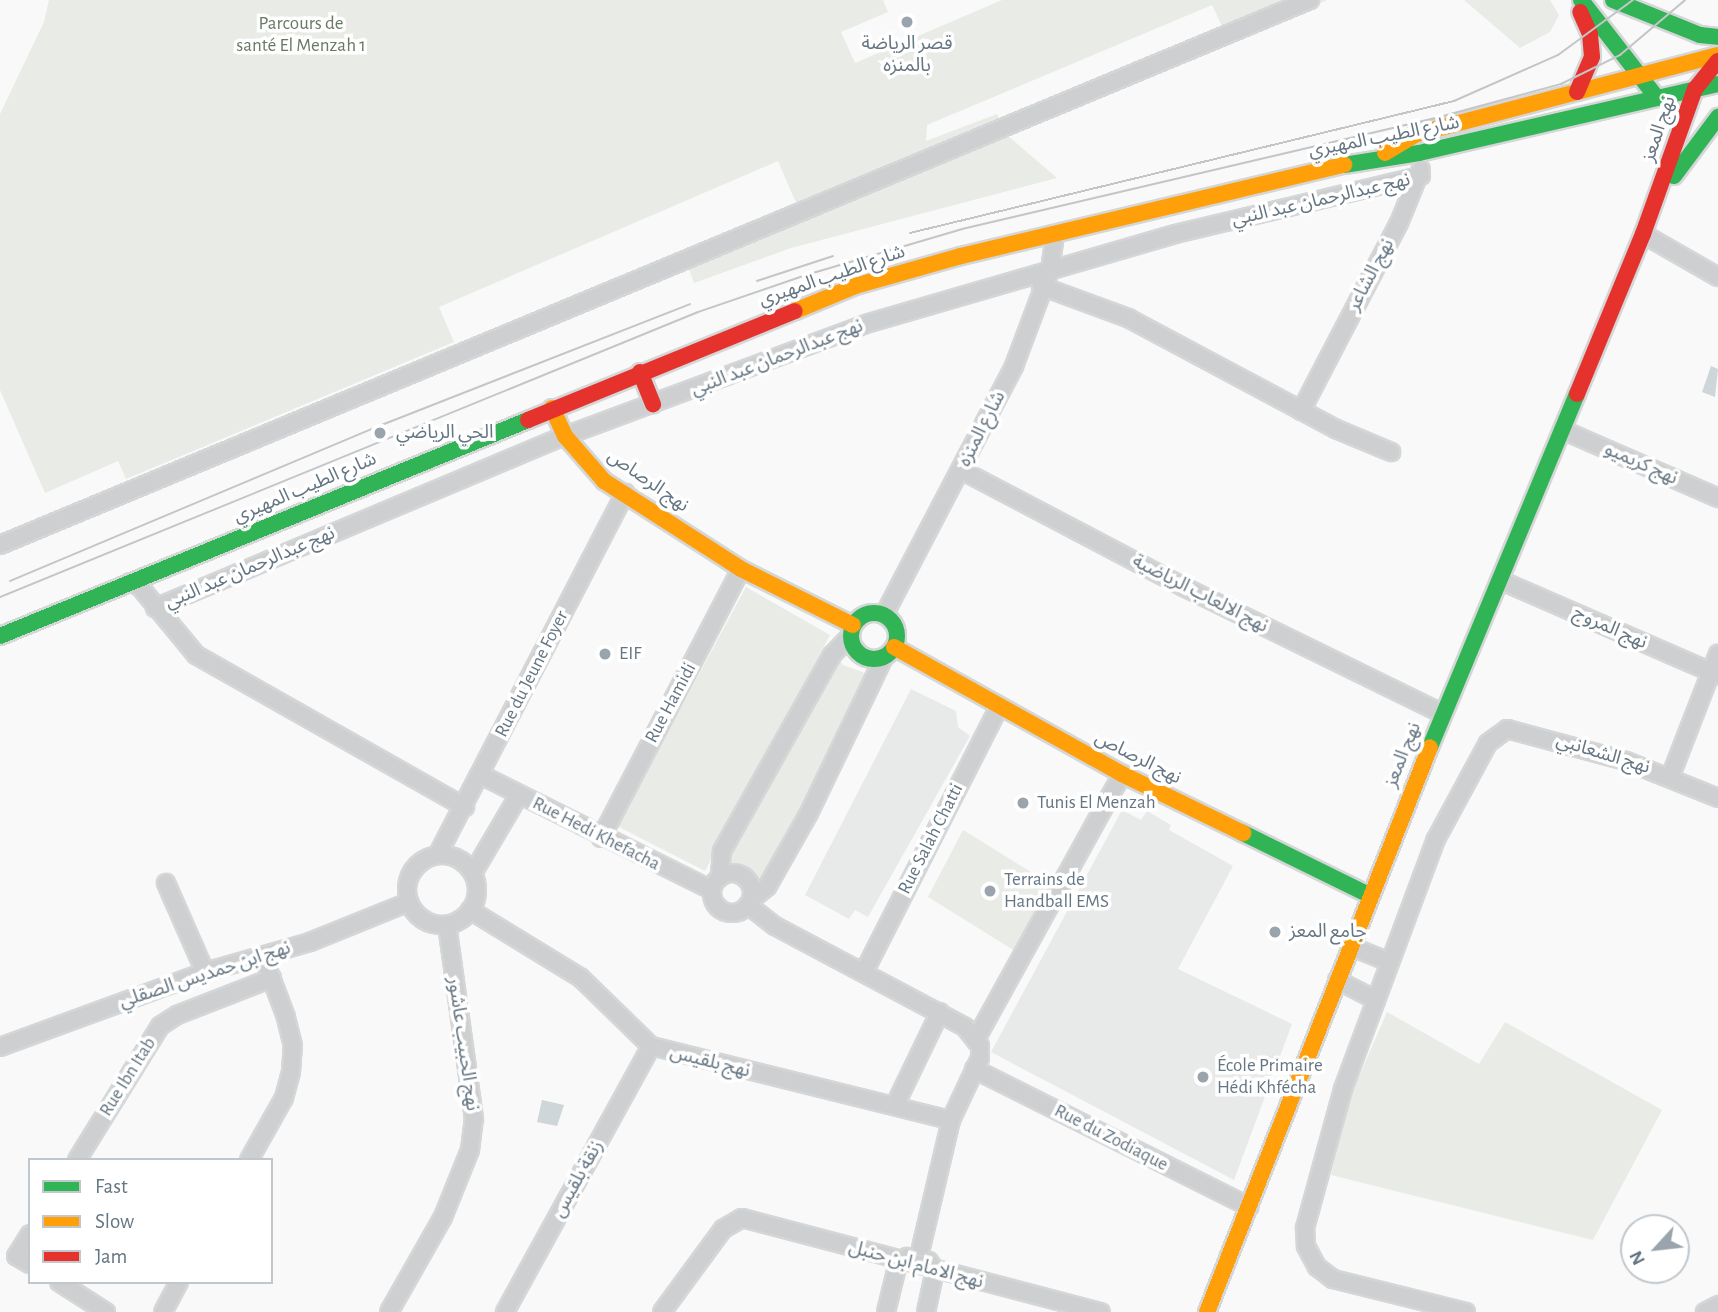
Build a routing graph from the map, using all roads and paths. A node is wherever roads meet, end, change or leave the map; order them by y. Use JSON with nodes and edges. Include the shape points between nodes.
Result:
{"nodes":[{"id":1,"x":1310,"y":0,"type":"edge"},
{"id":2,"x":1574,"y":0,"type":"edge"},
{"id":3,"x":1581,"y":0,"type":"edge"},
{"id":4,"x":1613,"y":0,"type":"edge"},
{"id":5,"x":1718,"y":37,"type":"edge"},
{"id":6,"x":1718,"y":55,"type":"edge"},
{"id":7,"x":1718,"y":61,"type":"edge"},
{"id":8,"x":1639,"y":76,"type":"junction"},
{"id":9,"x":1718,"y":84,"type":"edge"},
{"id":10,"x":1695,"y":89,"type":"junction"},
{"id":11,"x":1577,"y":92,"type":"junction"},
{"id":12,"x":1657,"y":98,"type":"junction"},
{"id":13,"x":1718,"y":117,"type":"edge"},
{"id":14,"x":1417,"y":134,"type":"junction"},
{"id":15,"x":1419,"y":153,"type":"junction"},
{"id":16,"x":1379,"y":157,"type":"junction"},
{"id":17,"x":1421,"y":176,"type":"junction"},
{"id":18,"x":1650,"y":218,"type":"junction"},
{"id":19,"x":1055,"y":234,"type":"junction"},
{"id":20,"x":1643,"y":234,"type":"junction"},
{"id":21,"x":1050,"y":270,"type":"junction"},
{"id":22,"x":1718,"y":277,"type":"edge"},
{"id":23,"x":1041,"y":286,"type":"junction"},
{"id":24,"x":640,"y":372,"type":"junction"},
{"id":25,"x":653,"y":404,"type":"junction"},
{"id":26,"x":552,"y":408,"type":"junction"},
{"id":27,"x":1301,"y":411,"type":"junction"},
{"id":28,"x":1565,"y":431,"type":"junction"},
{"id":29,"x":565,"y":436,"type":"junction"},
{"id":30,"x":1391,"y":452,"type":"dead end"},
{"id":31,"x":961,"y":470,"type":"junction"},
{"id":32,"x":625,"y":493,"type":"junction"},
{"id":33,"x":1718,"y":498,"type":"edge"},
{"id":34,"x":0,"y":545,"type":"edge"},
{"id":35,"x":741,"y":569,"type":"junction"},
{"id":36,"x":1502,"y":581,"type":"junction"},
{"id":37,"x":130,"y":582,"type":"junction"},
{"id":38,"x":155,"y":608,"type":"junction"},
{"id":39,"x":884,"y":615,"type":"junction"},
{"id":40,"x":852,"y":630,"type":"junction"},
{"id":41,"x":0,"y":636,"type":"edge"},
{"id":42,"x":889,"y":652,"type":"junction"},
{"id":43,"x":1718,"y":654,"type":"edge"},
{"id":44,"x":1714,"y":674,"type":"edge"},
{"id":45,"x":998,"y":709,"type":"junction"},
{"id":46,"x":1443,"y":713,"type":"junction"},
{"id":47,"x":1122,"y":774,"type":"junction"},
{"id":48,"x":481,"y":775,"type":"junction"},
{"id":49,"x":1671,"y":775,"type":"junction"},
{"id":50,"x":519,"y":795,"type":"junction"},
{"id":51,"x":1718,"y":798,"type":"edge"},
{"id":52,"x":465,"y":807,"type":"junction"},
{"id":53,"x":601,"y":838,"type":"junction"},
{"id":54,"x":438,"y":854,"type":"junction"},
{"id":55,"x":473,"y":873,"type":"junction"},
{"id":56,"x":166,"y":883,"type":"dead end"},
{"id":57,"x":716,"y":884,"type":"junction"},
{"id":58,"x":1369,"y":895,"type":"junction"},
{"id":59,"x":409,"y":902,"type":"junction"},
{"id":60,"x":750,"y":902,"type":"junction"},
{"id":61,"x":470,"y":910,"type":"junction"},
{"id":62,"x":447,"y":925,"type":"junction"},
{"id":63,"x":1350,"y":946,"type":"junction"},
{"id":64,"x":263,"y":956,"type":"junction"},
{"id":65,"x":1390,"y":962,"type":"junction"},
{"id":66,"x":865,"y":970,"type":"junction"},
{"id":67,"x":205,"y":972,"type":"junction"},
{"id":68,"x":272,"y":978,"type":"junction"},
{"id":69,"x":1337,"y":980,"type":"junction"},
{"id":70,"x":1376,"y":1000,"type":"junction"},
{"id":71,"x":940,"y":1012,"type":"junction"},
{"id":72,"x":976,"y":1039,"type":"junction"},
{"id":73,"x":651,"y":1046,"type":"junction"},
{"id":74,"x":0,"y":1047,"type":"edge"},
{"id":75,"x":974,"y":1069,"type":"junction"},
{"id":76,"x":895,"y":1105,"type":"junction"},
{"id":77,"x":951,"y":1120,"type":"junction"},
{"id":78,"x":78,"y":1158,"type":"edge"},
{"id":79,"x":250,"y":1158,"type":"edge"},
{"id":80,"x":1249,"y":1208,"type":"junction"},
{"id":81,"x":28,"y":1241,"type":"edge"},
{"id":82,"x":921,"y":1248,"type":"junction"},
{"id":83,"x":23,"y":1260,"type":"edge"},
{"id":84,"x":898,"y":1263,"type":"junction"},
{"id":85,"x":935,"y":1270,"type":"junction"},
{"id":86,"x":62,"y":1284,"type":"edge"},
{"id":87,"x":179,"y":1284,"type":"edge"},
{"id":88,"x":1718,"y":1305,"type":"edge"},
{"id":89,"x":106,"y":1312,"type":"edge"},
{"id":90,"x":163,"y":1312,"type":"edge"},
{"id":91,"x":389,"y":1312,"type":"edge"},
{"id":92,"x":505,"y":1312,"type":"edge"},
{"id":93,"x":662,"y":1312,"type":"edge"},
{"id":94,"x":886,"y":1312,"type":"edge"},
{"id":95,"x":926,"y":1312,"type":"edge"},
{"id":96,"x":1101,"y":1312,"type":"edge"},
{"id":97,"x":1207,"y":1312,"type":"edge"},
{"id":98,"x":1466,"y":1312,"type":"edge"},
{"id":99,"x":1705,"y":1312,"type":"edge"}],
"edges":[{"from":1,"to":34,"type":"street"},
{"from":2,"to":11,"type":"street","via":[[1590,34],[1592,57]]},
{"from":3,"to":8,"type":"street"},
{"from":4,"to":5,"type":"street","via":[[1700,35]]},
{"from":6,"to":8,"type":"street"},
{"from":7,"to":10,"type":"street","name":"نهج المعز"},
{"from":8,"to":11,"type":"street"},
{"from":8,"to":12,"type":"street"},
{"from":9,"to":10,"type":"street","name":"شارع الطيب المهيري"},
{"from":10,"to":12,"type":"street","name":"شارع الطيب المهيري"},
{"from":10,"to":18,"type":"street","name":"نهج المعز"},
{"from":11,"to":14,"type":"street"},
{"from":12,"to":15,"type":"street","name":"شارع الطيب المهيري"},
{"from":13,"to":18,"type":"street","name":"نهج المعز","via":[[1686,156]]},
{"from":14,"to":15,"type":"street"},
{"from":14,"to":16,"type":"street"},
{"from":15,"to":16,"type":"street","name":"شارع الطيب المهيري"},
{"from":15,"to":17,"type":"street"},
{"from":16,"to":19,"type":"street","name":"شارع الطيب المهيري"},
{"from":17,"to":21,"type":"street","name":"نهج عبدالرحمان عبد النبي","via":[[1175,234]]},
{"from":17,"to":27,"type":"street","name":"نهج الشاعر"},
{"from":18,"to":20,"type":"street","name":"نهج المعز"},
{"from":19,"to":21,"type":"street","name":"شارع المنزه"},
{"from":19,"to":24,"type":"street","name":"شارع الطيب المهيري","via":[[855,286]]},
{"from":20,"to":22,"type":"street"},
{"from":20,"to":28,"type":"street","name":"نهج المعز"},
{"from":21,"to":23,"type":"street","name":"شارع المنزه"},
{"from":21,"to":25,"type":"street","name":"نهج عبدالرحمان عبد النبي","via":[[869,323]]},
{"from":23,"to":27,"type":"street","via":[[1128,318]]},
{"from":23,"to":31,"type":"street","name":"شارع المنزه","via":[[1014,366]]},
{"from":24,"to":25,"type":"street"},
{"from":24,"to":26,"type":"street","name":"شارع الطيب المهيري"},
{"from":25,"to":29,"type":"street","name":"نهج عبدالرحمان عبد النبي"},
{"from":26,"to":29,"type":"street","name":"نهج الرصاص"},
{"from":26,"to":37,"type":"street","name":"شارع الطيب المهيري"},
{"from":27,"to":30,"type":"street"},
{"from":28,"to":33,"type":"street","name":"نهج كريميو"},
{"from":28,"to":36,"type":"street","name":"نهج المعز"},
{"from":29,"to":32,"type":"street","name":"نهج الرصاص","via":[[604,481]]},
{"from":29,"to":38,"type":"street","name":"نهج عبدالرحمان عبد النبي"},
{"from":31,"to":39,"type":"street","name":"شارع المنزه"},
{"from":31,"to":46,"type":"street","name":"نهج الالعاب الرياضية","via":[[1184,587]]},
{"from":32,"to":35,"type":"street","name":"نهج الرصاص"},
{"from":32,"to":48,"type":"street","name":"Rue du Jeune Foyer"},
{"from":35,"to":40,"type":"street","name":"نهج الرصاص"},
{"from":35,"to":53,"type":"street","name":"Rue Hamidi"},
{"from":36,"to":44,"type":"street","name":"نهج المروج"},
{"from":36,"to":46,"type":"street","name":"نهج المعز"},
{"from":37,"to":38,"type":"street","via":[[140,587]]},
{"from":37,"to":41,"type":"street","name":"شارع الطيب المهيري"},
{"from":38,"to":52,"type":"street","via":[[196,655]]},
{"from":39,"to":40,"type":"street","via":[[866,614]]},
{"from":39,"to":42,"type":"street","via":[[897,635]]},
{"from":40,"to":42,"type":"street","name":"نهج الرصاص","via":[[861,655]]},
{"from":40,"to":57,"type":"street","via":[[832,655],[722,851]]},
{"from":42,"to":45,"type":"street","name":"نهج الرصاص"},
{"from":42,"to":60,"type":"street","via":[[767,887]]},
{"from":43,"to":44,"type":"street"},
{"from":44,"to":49,"type":"street"},
{"from":45,"to":47,"type":"street","name":"نهج الرصاص"},
{"from":45,"to":66,"type":"street","name":"Rue Salah Chatti"},
{"from":46,"to":58,"type":"street","name":"نهج المعز"},
{"from":47,"to":58,"type":"street","name":"نهج الرصاص"},
{"from":47,"to":72,"type":"street"},
{"from":48,"to":50,"type":"street","name":"Rue Hedi Khefacha"},
{"from":48,"to":52,"type":"street","name":"Rue du Jeune Foyer"},
{"from":49,"to":51,"type":"street","name":"نهج الشعانبي"},
{"from":49,"to":65,"type":"street","name":"نهج الشعانبي","via":[[1507,729],[1488,743],[1435,841]]},
{"from":50,"to":53,"type":"street","name":"Rue Hedi Khefacha"},
{"from":50,"to":55,"type":"street"},
{"from":52,"to":54,"type":"street","name":"Rue du Jeune Foyer"},
{"from":53,"to":57,"type":"street","name":"Rue Hedi Khefacha"},
{"from":54,"to":55,"type":"street","via":[[452,856]]},
{"from":54,"to":59,"type":"street","via":[[423,859],[412,871],[406,886]]},
{"from":55,"to":61,"type":"street","via":[[477,892]]},
{"from":56,"to":67,"type":"street"},
{"from":57,"to":60,"type":"street","via":[[742,876],[751,888]]},
{"from":57,"to":60,"type":"street","via":[[722,910],[737,912]]},
{"from":58,"to":63,"type":"street","name":"نهج المعز"},
{"from":59,"to":62,"type":"street","via":[[431,923]]},
{"from":59,"to":64,"type":"street","name":"نهج ابن حمديس الصقلي"},
{"from":60,"to":66,"type":"street","via":[[775,926]]},
{"from":61,"to":62,"type":"street"},
{"from":61,"to":73,"type":"street","name":"نهج بلقيس","via":[[581,978]]},
{"from":62,"to":91,"type":"street","name":"نهج الحبيب عاشور","via":[[474,1119],[470,1150],[443,1217]]},
{"from":63,"to":65,"type":"street"},
{"from":63,"to":69,"type":"street","name":"نهج المعز"},
{"from":64,"to":67,"type":"street","name":"نهج ابن حمديس الصقلي"},
{"from":64,"to":68,"type":"street"},
{"from":65,"to":70,"type":"street"},
{"from":66,"to":71,"type":"street"},
{"from":67,"to":74,"type":"street","name":"نهج ابن حمديس الصقلي"},
{"from":68,"to":78,"type":"street","name":"Rue Ibn Itab","via":[[177,1014],[160,1027]]},
{"from":68,"to":79,"type":"street","via":[[293,1046],[291,1072],[284,1098]]},
{"from":69,"to":70,"type":"street"},
{"from":69,"to":80,"type":"street","name":"نهج المعز"},
{"from":70,"to":98,"type":"street","via":[[1343,1089],[1305,1228],[1306,1246],[1317,1267],[1332,1279]]},
{"from":71,"to":72,"type":"street"},
{"from":71,"to":76,"type":"street"},
{"from":72,"to":75,"type":"street","via":[[980,1058]]},
{"from":73,"to":76,"type":"street","name":"نهج بلقيس"},
{"from":73,"to":92,"type":"street","name":"زنقة بلقيس"},
{"from":75,"to":77,"type":"street"},
{"from":75,"to":80,"type":"street","name":"Rue du Zodiaque"},
{"from":76,"to":77,"type":"street","name":"نهج بلقيس"},
{"from":77,"to":82,"type":"street"},
{"from":80,"to":97,"type":"street","name":"نهج المعز"},
{"from":81,"to":83,"type":"street"},
{"from":82,"to":84,"type":"street"},
{"from":82,"to":85,"type":"street"},
{"from":84,"to":85,"type":"street","name":"نهج الامام ابن حنبل"},
{"from":84,"to":93,"type":"street","name":"نهج الامام ابن حنبل","via":[[754,1219],[732,1222]]},
{"from":84,"to":94,"type":"street"},
{"from":85,"to":95,"type":"street"},
{"from":85,"to":96,"type":"street","name":"نهج الامام ابن حنبل"},
{"from":86,"to":89,"type":"street"},
{"from":87,"to":90,"type":"street"},
{"from":88,"to":99,"type":"street"}]}
